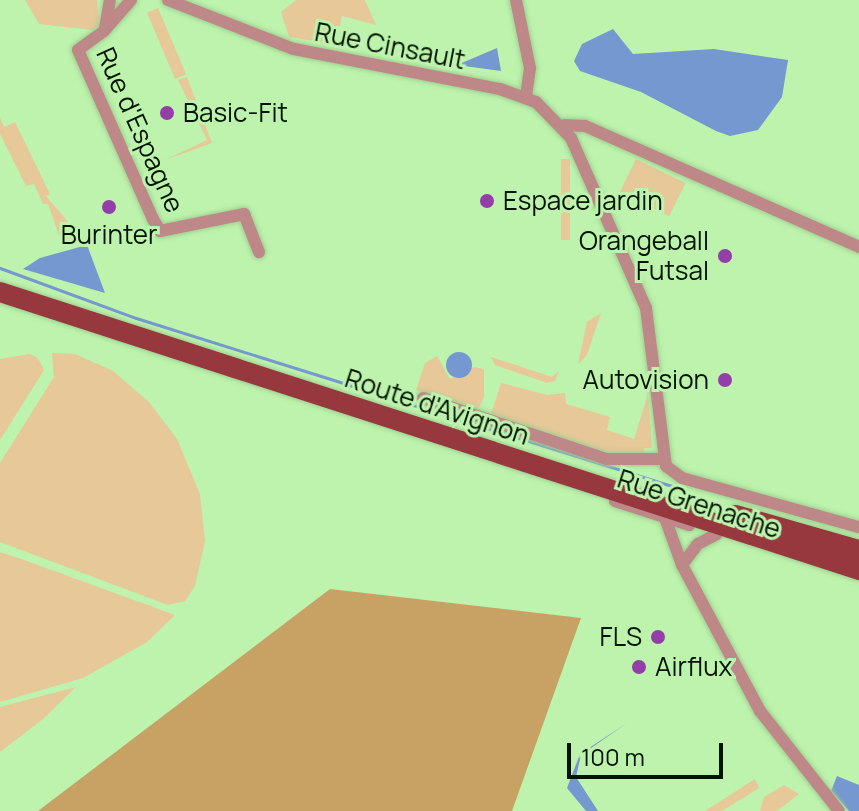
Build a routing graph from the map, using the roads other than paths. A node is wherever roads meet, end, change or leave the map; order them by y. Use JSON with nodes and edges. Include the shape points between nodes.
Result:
{"nodes":[{"id":1,"x":110,"y":0,"type":"edge"},
{"id":2,"x":131,"y":0,"type":"edge"},
{"id":3,"x":168,"y":0,"type":"edge"},
{"id":4,"x":516,"y":0,"type":"edge"},
{"id":5,"x":104,"y":31,"type":"junction"},
{"id":6,"x":526,"y":97,"type":"junction"},
{"id":7,"x":564,"y":125,"type":"junction"},
{"id":8,"x":600,"y":133,"type":"junction"},
{"id":9,"x":571,"y":138,"type":"junction"},
{"id":10,"x":859,"y":247,"type":"edge"},
{"id":11,"x":259,"y":252,"type":"dead end"},
{"id":12,"x":0,"y":278,"type":"edge"},
{"id":13,"x":0,"y":292,"type":"edge"},
{"id":14,"x":423,"y":398,"type":"dead end"},
{"id":15,"x":664,"y":459,"type":"junction"},
{"id":16,"x":528,"y":464,"type":"junction"},
{"id":17,"x":665,"y":518,"type":"junction"},
{"id":18,"x":859,"y":527,"type":"edge"},
{"id":19,"x":717,"y":534,"type":"junction"},
{"id":20,"x":859,"y":550,"type":"edge"},
{"id":21,"x":682,"y":565,"type":"junction"},
{"id":22,"x":859,"y":570,"type":"edge"},
{"id":23,"x":859,"y":580,"type":"edge"},
{"id":24,"x":839,"y":811,"type":"edge"}],
"edges":[{"from":1,"to":5,"type":"street","name":"Rue d'Espagne"},
{"from":2,"to":5,"type":"street","name":"Rue d'Espagne"},
{"from":3,"to":6,"type":"street","name":"Rue Cinsault","via":[[294,49]]},
{"from":4,"to":6,"type":"street","via":[[530,68]]},
{"from":5,"to":11,"type":"street","name":"Rue d'Espagne","via":[[81,44],[79,56],[160,231],[244,214]]},
{"from":6,"to":7,"type":"street","name":"Rue Cinsault"},
{"from":7,"to":8,"type":"street","name":"Rue Cinsault"},
{"from":7,"to":9,"type":"street"},
{"from":8,"to":9,"type":"street"},
{"from":8,"to":10,"type":"street","name":"Rue Cinsault"},
{"from":9,"to":15,"type":"street","via":[[646,308]]},
{"from":12,"to":20,"type":"main road","name":"Route d'Avignon","via":[[384,407]]},
{"from":13,"to":16,"type":"main road","name":"Route d'Avignon"},
{"from":14,"to":15,"type":"street","via":[[606,459]]},
{"from":15,"to":18,"type":"street","via":[[682,478]]},
{"from":16,"to":17,"type":"street","name":"Rue Grenache"},
{"from":16,"to":22,"type":"main road","name":"Route d'Avignon"},
{"from":17,"to":19,"type":"street","name":"Rue Grenache"},
{"from":17,"to":21,"type":"street"},
{"from":19,"to":21,"type":"street","via":[[698,544]]},
{"from":19,"to":23,"type":"street","name":"Rue Grenache"},
{"from":21,"to":24,"type":"street","via":[[760,711]]}]}
